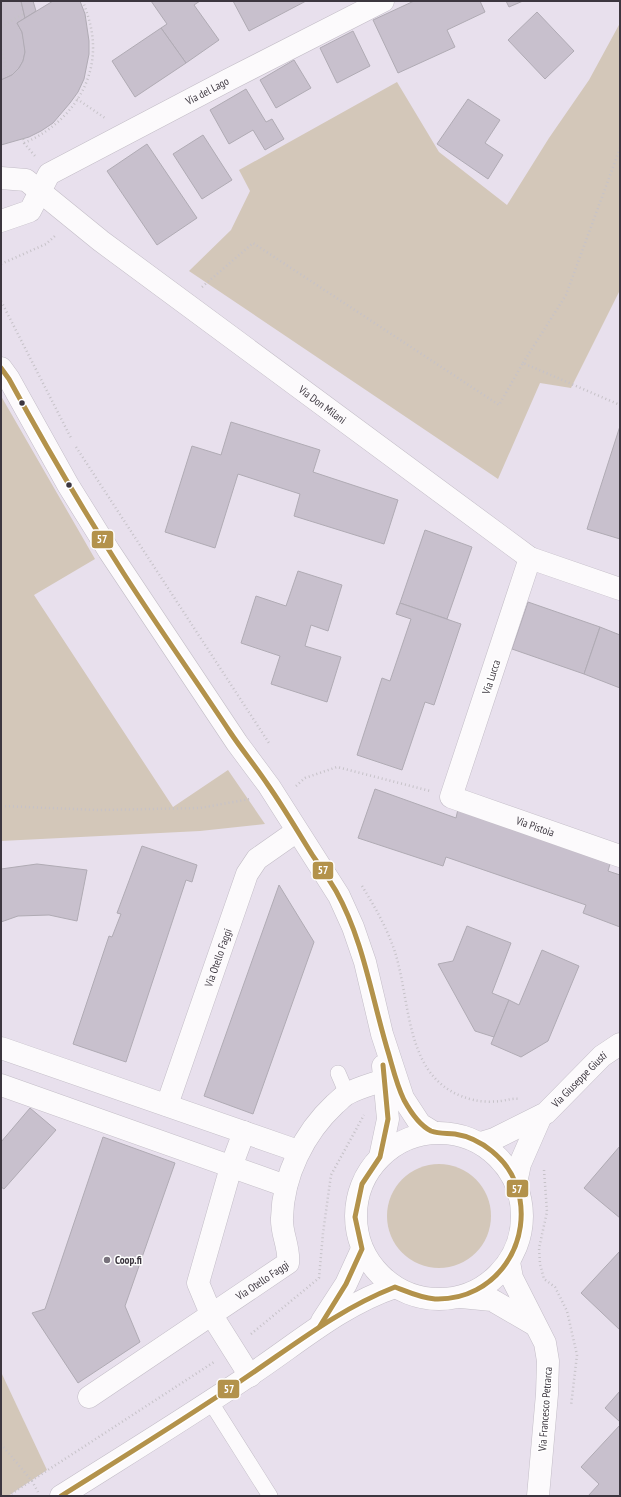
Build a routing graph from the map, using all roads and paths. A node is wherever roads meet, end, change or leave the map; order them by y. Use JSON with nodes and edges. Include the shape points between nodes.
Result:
{"nodes":[{"id":1,"x":83,"y":1,"type":"edge"},
{"id":2,"x":383,"y":1,"type":"edge"},
{"id":3,"x":23,"y":14,"type":"dead end"},
{"id":4,"x":1,"y":27,"type":"edge"},
{"id":5,"x":1,"y":46,"type":"edge"},
{"id":6,"x":8,"y":76,"type":"dead end"},
{"id":7,"x":77,"y":99,"type":"junction"},
{"id":8,"x":127,"y":133,"type":"junction"},
{"id":9,"x":24,"y":143,"type":"dead end"},
{"id":10,"x":620,"y":148,"type":"edge"},
{"id":11,"x":1,"y":178,"type":"edge"},
{"id":12,"x":41,"y":192,"type":"junction"},
{"id":13,"x":74,"y":219,"type":"junction"},
{"id":14,"x":1,"y":222,"type":"edge"},
{"id":15,"x":1,"y":264,"type":"edge"},
{"id":16,"x":196,"y":283,"type":"dead end"},
{"id":17,"x":1,"y":354,"type":"edge"},
{"id":18,"x":523,"y":363,"type":"junction"},
{"id":19,"x":5,"y":373,"type":"edge"},
{"id":20,"x":620,"y":405,"type":"edge"},
{"id":21,"x":530,"y":558,"type":"junction"},
{"id":22,"x":620,"y":589,"type":"edge"},
{"id":23,"x":451,"y":797,"type":"junction"},
{"id":24,"x":255,"y":798,"type":"dead end"},
{"id":25,"x":278,"y":801,"type":"junction"},
{"id":26,"x":1,"y":806,"type":"edge"},
{"id":27,"x":297,"y":831,"type":"junction"},
{"id":28,"x":620,"y":856,"type":"edge"},
{"id":29,"x":382,"y":1034,"type":"junction"},
{"id":30,"x":620,"y":1044,"type":"edge"},
{"id":31,"x":1,"y":1048,"type":"edge"},
{"id":32,"x":338,"y":1072,"type":"dead end"},
{"id":33,"x":430,"y":1074,"type":"dead end"},
{"id":34,"x":94,"y":1080,"type":"junction"},
{"id":35,"x":384,"y":1080,"type":"junction"},
{"id":36,"x":1,"y":1085,"type":"edge"},
{"id":37,"x":347,"y":1094,"type":"junction"},
{"id":38,"x":167,"y":1105,"type":"junction"},
{"id":39,"x":82,"y":1113,"type":"junction"},
{"id":40,"x":543,"y":1115,"type":"junction"},
{"id":41,"x":244,"y":1132,"type":"junction"},
{"id":42,"x":433,"y":1132,"type":"junction"},
{"id":43,"x":481,"y":1143,"type":"junction"},
{"id":44,"x":298,"y":1151,"type":"junction"},
{"id":45,"x":380,"y":1157,"type":"junction"},
{"id":46,"x":544,"y":1166,"type":"dead end"},
{"id":47,"x":231,"y":1167,"type":"junction"},
{"id":48,"x":516,"y":1183,"type":"junction"},
{"id":49,"x":286,"y":1186,"type":"junction"},
{"id":50,"x":362,"y":1249,"type":"junction"},
{"id":51,"x":509,"y":1262,"type":"junction"},
{"id":52,"x":395,"y":1287,"type":"junction"},
{"id":53,"x":461,"y":1297,"type":"junction"},
{"id":54,"x":211,"y":1314,"type":"junction"},
{"id":55,"x":535,"y":1325,"type":"junction"},
{"id":56,"x":320,"y":1326,"type":"junction"},
{"id":57,"x":250,"y":1376,"type":"junction"},
{"id":58,"x":89,"y":1397,"type":"dead end"},
{"id":59,"x":210,"y":1401,"type":"junction"},
{"id":60,"x":571,"y":1413,"type":"dead end"},
{"id":61,"x":1,"y":1444,"type":"edge"},
{"id":62,"x":40,"y":1496,"type":"edge"},
{"id":63,"x":61,"y":1496,"type":"edge"},
{"id":64,"x":270,"y":1496,"type":"edge"},
{"id":65,"x":538,"y":1496,"type":"edge"}],
"edges":[{"from":1,"to":7,"type":"path","via":[[89,18],[93,47],[90,70]]},
{"from":2,"to":8,"type":"street","name":"Via del Lago"},
{"from":3,"to":4,"type":"path"},
{"from":5,"to":6,"type":"path"},
{"from":7,"to":8,"type":"path"},
{"from":7,"to":9,"type":"path","via":[[56,124]]},
{"from":8,"to":12,"type":"street","name":"Via del Lago","via":[[49,174]]},
{"from":10,"to":18,"type":"path","via":[[566,295]]},
{"from":11,"to":12,"type":"street","via":[[26,180]]},
{"from":12,"to":13,"type":"street","name":"Via Don Milani"},
{"from":12,"to":14,"type":"street","name":"Via del Lago","via":[[30,211]]},
{"from":13,"to":15,"type":"path","via":[[46,244]]},
{"from":13,"to":21,"type":"street","name":"Via Don Milani"},
{"from":16,"to":18,"type":"path","via":[[202,287],[253,243],[499,405]]},
{"from":17,"to":19,"type":"street"},
{"from":18,"to":20,"type":"path"},
{"from":19,"to":25,"type":"street","via":[[108,551]]},
{"from":21,"to":22,"type":"street","name":"Via Don Milani"},
{"from":21,"to":23,"type":"street","name":"Via Lucca"},
{"from":23,"to":25,"type":"path","via":[[337,767],[305,778]]},
{"from":23,"to":28,"type":"street","name":"Via Pistoia"},
{"from":24,"to":26,"type":"path","via":[[200,808],[99,810]]},
{"from":25,"to":27,"type":"street"},
{"from":27,"to":29,"type":"street","via":[[339,896],[353,927],[365,962]]},
{"from":27,"to":38,"type":"street","name":"Via Otello Faggi","via":[[257,859],[247,874]]},
{"from":29,"to":35,"type":"street"},
{"from":29,"to":42,"type":"street","via":[[403,1098],[420,1124]]},
{"from":30,"to":40,"type":"street","name":"Via Giuseppe Giusti","via":[[602,1056]]},
{"from":31,"to":34,"type":"street"},
{"from":32,"to":37,"type":"lane"},
{"from":33,"to":40,"type":"path","via":[[440,1084],[475,1100],[531,1100]]},
{"from":34,"to":38,"type":"street"},
{"from":34,"to":39,"type":"street"},
{"from":35,"to":37,"type":"street","name":"Via Otello Faggi"},
{"from":35,"to":45,"type":"street","via":[[388,1119]]},
{"from":36,"to":39,"type":"street"},
{"from":37,"to":44,"type":"street","name":"Via Otello Faggi","via":[[324,1114]]},
{"from":38,"to":41,"type":"street"},
{"from":39,"to":47,"type":"street"},
{"from":40,"to":43,"type":"street","name":"Via Giuseppe Giusti","via":[[494,1140]]},
{"from":40,"to":48,"type":"street","name":"Via Giuseppe Giusti","via":[[520,1164]]},
{"from":41,"to":44,"type":"street"},
{"from":41,"to":47,"type":"street"},
{"from":42,"to":43,"type":"street","name":"Via Giuseppe Giusti","via":[[458,1134]]},
{"from":42,"to":45,"type":"street","name":"Via Giuseppe Giusti","via":[[414,1136],[396,1144]]},
{"from":43,"to":48,"type":"street","name":"Via Giuseppe Giusti","via":[[508,1167]]},
{"from":44,"to":49,"type":"street","name":"Via Otello Faggi"},
{"from":45,"to":50,"type":"street","name":"Via Giuseppe Giusti","via":[[362,1184],[355,1216]]},
{"from":46,"to":60,"type":"path","via":[[547,1212],[539,1248],[540,1264],[544,1279],[554,1287],[567,1311],[577,1355]]},
{"from":47,"to":49,"type":"street"},
{"from":47,"to":54,"type":"street","via":[[198,1283]]},
{"from":48,"to":51,"type":"street","name":"Via Giuseppe Giusti","via":[[522,1203],[522,1224],[518,1243]]},
{"from":49,"to":54,"type":"street","name":"Via Otello Faggi","via":[[282,1220],[288,1263]]},
{"from":50,"to":52,"type":"street","name":"Via Giuseppe Giusti","via":[[376,1270]]},
{"from":50,"to":56,"type":"street","via":[[346,1284]]},
{"from":51,"to":53,"type":"street","name":"Via Giuseppe Giusti","via":[[484,1287]]},
{"from":51,"to":55,"type":"street","name":"Via Francesco Petrarca","via":[[512,1278]]},
{"from":52,"to":53,"type":"street","name":"Via Giuseppe Giusti","via":[[416,1296],[439,1300]]},
{"from":52,"to":56,"type":"street","via":[[382,1291]]},
{"from":53,"to":55,"type":"street","via":[[492,1300]]},
{"from":54,"to":57,"type":"street"},
{"from":54,"to":58,"type":"street","name":"Via Otello Faggi"},
{"from":55,"to":65,"type":"street","name":"Via Francesco Petrarca","via":[[545,1343],[548,1361]]},
{"from":56,"to":57,"type":"street"},
{"from":57,"to":59,"type":"street"},
{"from":59,"to":63,"type":"street"},
{"from":59,"to":64,"type":"lane"},
{"from":61,"to":62,"type":"path","via":[[32,1481]]}]}
